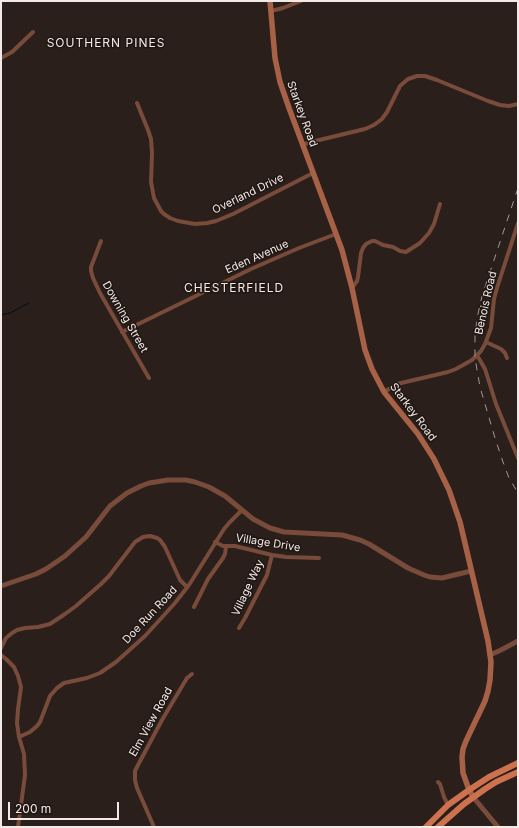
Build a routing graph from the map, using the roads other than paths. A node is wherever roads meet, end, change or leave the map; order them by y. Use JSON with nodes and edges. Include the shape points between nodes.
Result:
{"nodes":[{"id":1,"x":270,"y":1,"type":"edge"},
{"id":2,"x":301,"y":1,"type":"edge"},
{"id":3,"x":271,"y":11,"type":"junction"},
{"id":4,"x":33,"y":32,"type":"dead end"},
{"id":5,"x":1,"y":58,"type":"edge"},
{"id":6,"x":137,"y":103,"type":"dead end"},
{"id":7,"x":518,"y":104,"type":"edge"},
{"id":8,"x":302,"y":144,"type":"junction"},
{"id":9,"x":313,"y":173,"type":"junction"},
{"id":10,"x":440,"y":204,"type":"dead end"},
{"id":11,"x":518,"y":224,"type":"edge"},
{"id":12,"x":336,"y":234,"type":"junction"},
{"id":13,"x":101,"y":241,"type":"dead end"},
{"id":14,"x":352,"y":288,"type":"junction"},
{"id":15,"x":122,"y":332,"type":"junction"},
{"id":16,"x":486,"y":342,"type":"junction"},
{"id":17,"x":477,"y":355,"type":"junction"},
{"id":18,"x":507,"y":358,"type":"dead end"},
{"id":19,"x":149,"y":378,"type":"dead end"},
{"id":20,"x":384,"y":392,"type":"junction"},
{"id":21,"x":518,"y":458,"type":"edge"},
{"id":22,"x":242,"y":510,"type":"junction"},
{"id":23,"x":215,"y":542,"type":"junction"},
{"id":24,"x":226,"y":547,"type":"junction"},
{"id":25,"x":272,"y":555,"type":"junction"},
{"id":26,"x":319,"y":558,"type":"dead end"},
{"id":27,"x":471,"y":571,"type":"junction"},
{"id":28,"x":1,"y":586,"type":"edge"},
{"id":29,"x":187,"y":586,"type":"junction"},
{"id":30,"x":194,"y":607,"type":"dead end"},
{"id":31,"x":239,"y":628,"type":"dead end"},
{"id":32,"x":518,"y":641,"type":"edge"},
{"id":33,"x":1,"y":648,"type":"edge"},
{"id":34,"x":1,"y":655,"type":"edge"},
{"id":35,"x":490,"y":655,"type":"junction"},
{"id":36,"x":192,"y":674,"type":"dead end"},
{"id":37,"x":20,"y":737,"type":"junction"},
{"id":38,"x":518,"y":763,"type":"edge"},
{"id":39,"x":518,"y":772,"type":"edge"},
{"id":40,"x":438,"y":782,"type":"dead end"},
{"id":41,"x":469,"y":790,"type":"junction"},
{"id":42,"x":473,"y":798,"type":"junction"},
{"id":43,"x":448,"y":805,"type":"junction"},
{"id":44,"x":18,"y":827,"type":"edge"},
{"id":45,"x":154,"y":827,"type":"edge"},
{"id":46,"x":426,"y":827,"type":"edge"},
{"id":47,"x":438,"y":827,"type":"edge"},
{"id":48,"x":498,"y":827,"type":"edge"}],
"edges":[{"from":1,"to":3,"type":"main road","name":"Starkey Road"},
{"from":2,"to":3,"type":"street"},
{"from":3,"to":8,"type":"main road","name":"Starkey Road","via":[[277,70]]},
{"from":4,"to":5,"type":"street","via":[[12,52]]},
{"from":6,"to":9,"type":"street","name":"Overland Drive","via":[[151,139],[151,182],[154,198],[160,210],[170,218],[195,224],[216,221]]},
{"from":7,"to":8,"type":"street","via":[[500,105],[437,80],[417,76],[400,86],[382,119],[374,126]]},
{"from":8,"to":9,"type":"main road","name":"Starkey Road"},
{"from":9,"to":12,"type":"main road","name":"Starkey Road"},
{"from":10,"to":14,"type":"street","via":[[429,233],[406,252],[375,241],[366,244],[362,251],[357,281]]},
{"from":11,"to":16,"type":"street","name":"Benois Road","via":[[494,299],[492,328]]},
{"from":12,"to":14,"type":"main road","name":"Starkey Road"},
{"from":12,"to":15,"type":"street","name":"Eden Avenue","via":[[251,269]]},
{"from":13,"to":15,"type":"street","name":"Downing Street","via":[[91,267],[92,275]]},
{"from":14,"to":20,"type":"main road","name":"Starkey Road","via":[[365,350]]},
{"from":15,"to":19,"type":"street","name":"Downing Street"},
{"from":16,"to":17,"type":"street","name":"Benois Road"},
{"from":16,"to":18,"type":"street","via":[[501,349]]},
{"from":17,"to":20,"type":"street","name":"Benois Road","via":[[466,365],[456,369],[397,384]]},
{"from":17,"to":21,"type":"street","via":[[485,369]]},
{"from":20,"to":27,"type":"main road","name":"Starkey Road","via":[[418,434],[449,490],[460,522]]},
{"from":22,"to":23,"type":"street","name":"Doe Run Road"},
{"from":22,"to":27,"type":"street","via":[[261,524],[280,531],[332,534],[360,540],[408,568],[430,577],[442,578]]},
{"from":22,"to":28,"type":"street","via":[[203,484],[186,480],[149,483],[118,499],[86,537],[65,556],[36,574]]},
{"from":23,"to":24,"type":"street","name":"Village Drive"},
{"from":23,"to":29,"type":"street","name":"Doe Run Road"},
{"from":24,"to":25,"type":"street","name":"Village Drive","via":[[234,546]]},
{"from":24,"to":30,"type":"street","via":[[223,558],[208,578]]},
{"from":25,"to":26,"type":"street","name":"Village Drive"},
{"from":25,"to":31,"type":"street","name":"Village Way","via":[[267,575]]},
{"from":27,"to":35,"type":"main road","name":"Starkey Road"},
{"from":29,"to":33,"type":"street","via":[[180,580],[160,540],[153,536],[143,537],[135,542],[101,584],[71,610],[50,624],[17,630],[6,638]]},
{"from":29,"to":37,"type":"street","name":"Doe Run Road","via":[[150,631],[116,662],[94,676],[64,683],[56,688],[50,696],[40,722]]},
{"from":32,"to":35,"type":"street"},
{"from":34,"to":37,"type":"street","via":[[14,667],[20,681],[17,718]]},
{"from":35,"to":41,"type":"main road","name":"Starkey Road","via":[[488,691],[463,749],[463,773]]},
{"from":36,"to":45,"type":"street","name":"Elm View Road","via":[[187,678],[162,720],[135,772],[137,788]]},
{"from":37,"to":44,"type":"street","via":[[25,775]]},
{"from":38,"to":41,"type":"main road"},
{"from":39,"to":42,"type":"main road","via":[[496,782]]},
{"from":40,"to":43,"type":"street"},
{"from":41,"to":42,"type":"main road","name":"Starkey Road"},
{"from":41,"to":43,"type":"main road"},
{"from":42,"to":47,"type":"main road"},
{"from":42,"to":48,"type":"street","name":"Starkey Road"},
{"from":43,"to":46,"type":"main road"}]}
